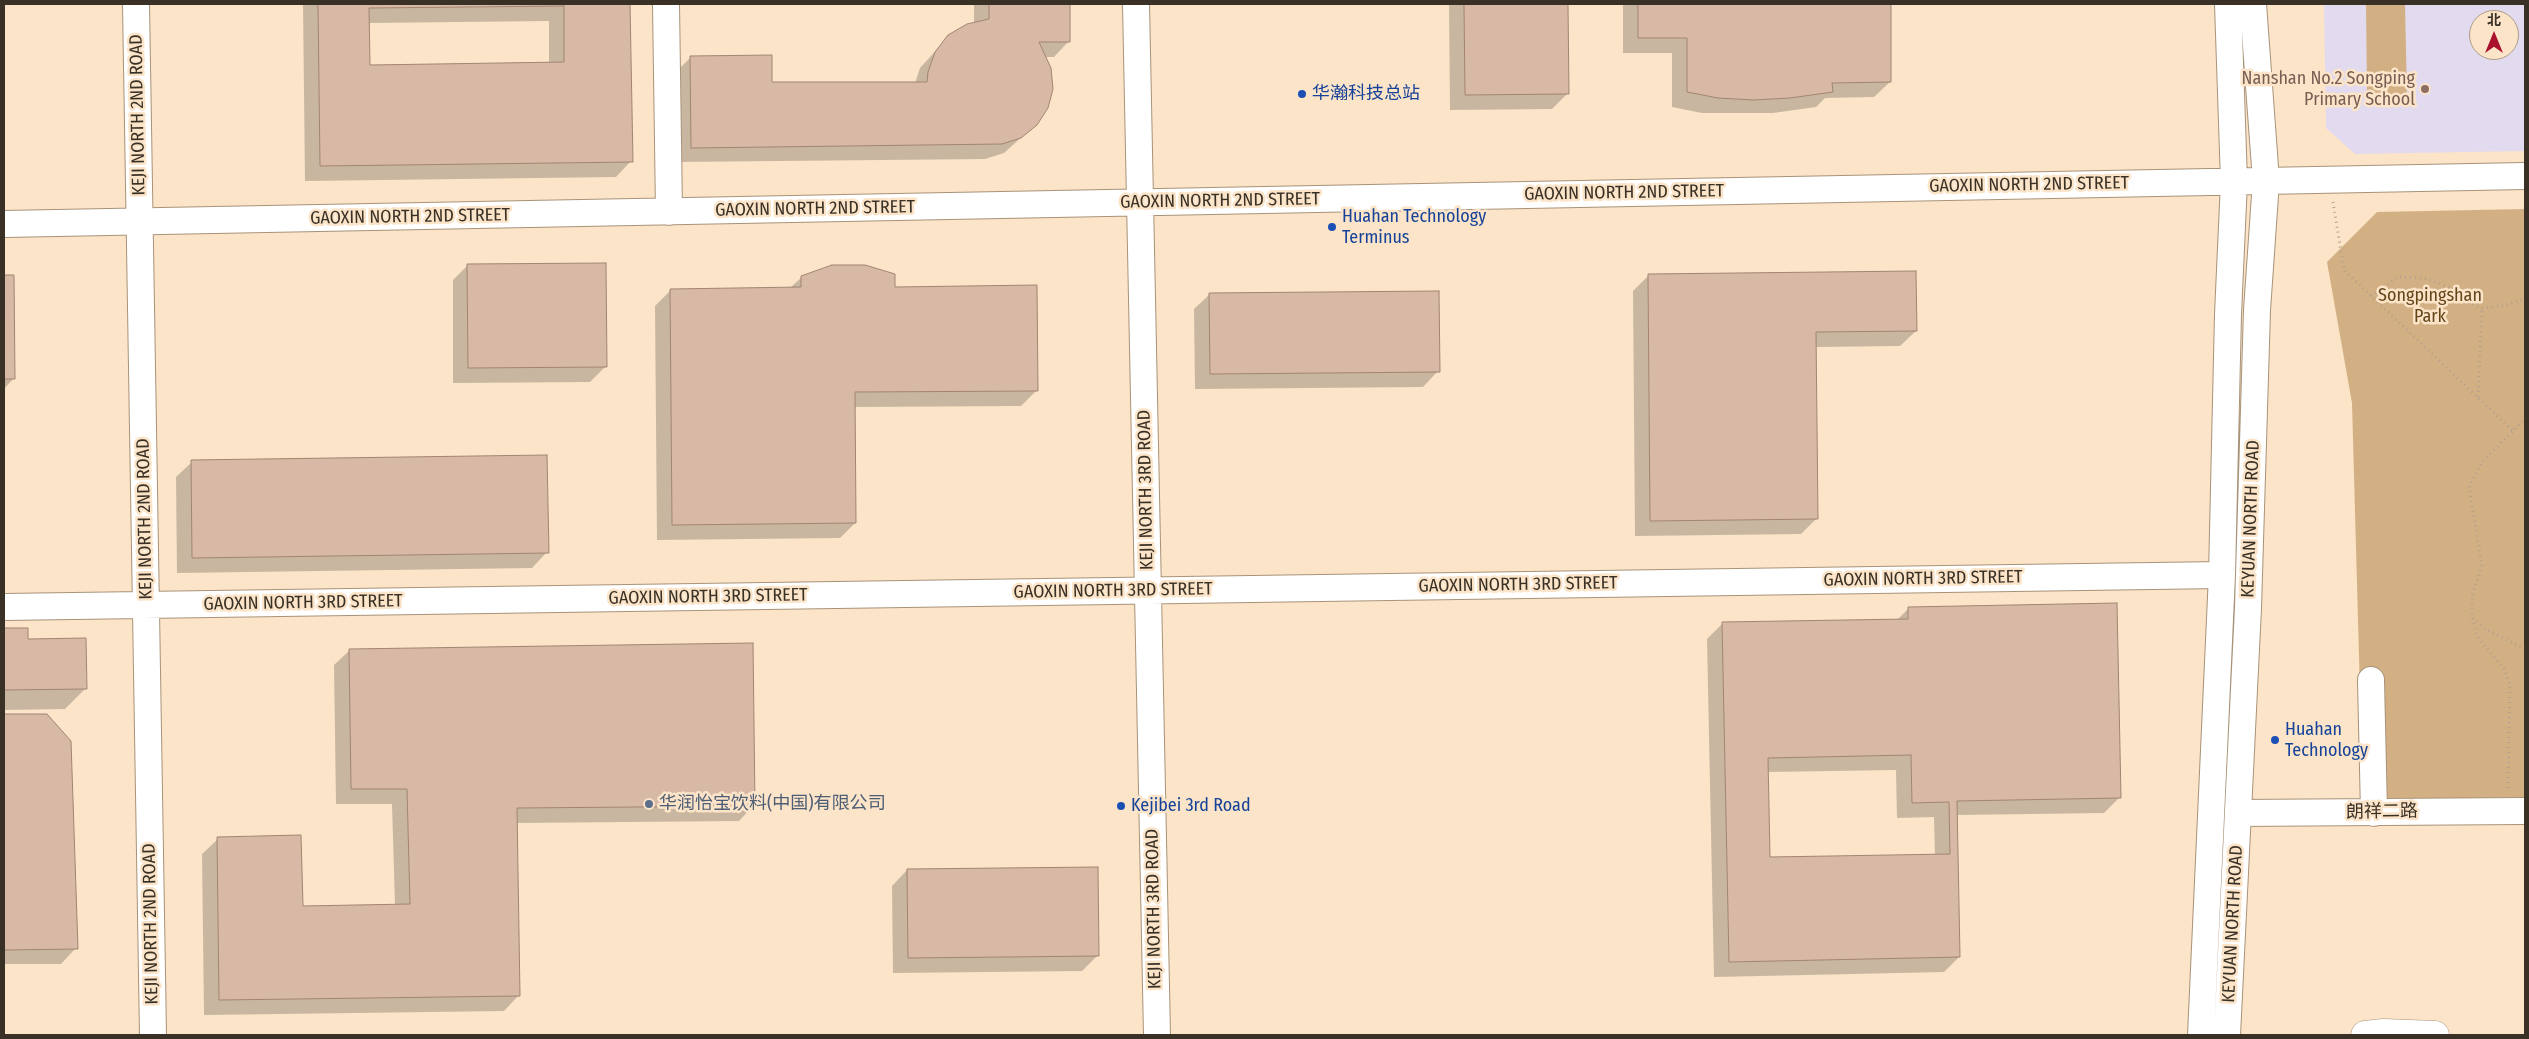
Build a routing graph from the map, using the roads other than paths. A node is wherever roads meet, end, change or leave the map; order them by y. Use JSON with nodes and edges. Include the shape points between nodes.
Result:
{"nodes":[{"id":1,"x":136,"y":4,"type":"edge"},
{"id":2,"x":666,"y":4,"type":"edge"},
{"id":3,"x":1136,"y":4,"type":"edge"},
{"id":4,"x":2228,"y":4,"type":"edge"},
{"id":5,"x":2253,"y":4,"type":"edge"},
{"id":6,"x":2525,"y":176,"type":"edge"},
{"id":7,"x":2266,"y":181,"type":"junction"},
{"id":8,"x":2234,"y":182,"type":"junction"},
{"id":9,"x":1140,"y":202,"type":"junction"},
{"id":10,"x":669,"y":212,"type":"junction"},
{"id":11,"x":139,"y":222,"type":"junction"},
{"id":12,"x":4,"y":224,"type":"edge"},
{"id":13,"x":2222,"y":575,"type":"junction"},
{"id":14,"x":1148,"y":590,"type":"junction"},
{"id":15,"x":146,"y":605,"type":"junction"},
{"id":16,"x":4,"y":607,"type":"edge"},
{"id":17,"x":2371,"y":680,"type":"dead end"},
{"id":18,"x":2517,"y":811,"type":"edge"},
{"id":19,"x":2238,"y":813,"type":"junction"},
{"id":20,"x":2374,"y":813,"type":"junction"},
{"id":21,"x":153,"y":1035,"type":"edge"},
{"id":22,"x":1157,"y":1035,"type":"edge"},
{"id":23,"x":2200,"y":1035,"type":"edge"},
{"id":24,"x":2228,"y":1035,"type":"edge"},
{"id":25,"x":2364,"y":1035,"type":"edge"},
{"id":26,"x":2435,"y":1035,"type":"edge"}],
"edges":[{"from":1,"to":11,"type":"street","name":"KEJI NORTH 2ND ROAD"},
{"from":2,"to":10,"type":"street"},
{"from":3,"to":9,"type":"street","name":"KEJI NORTH 3RD ROAD"},
{"from":4,"to":8,"type":"street","name":"KEYUAN NORTH ROAD"},
{"from":5,"to":7,"type":"street","name":"KEYUAN NORTH ROAD"},
{"from":6,"to":7,"type":"street","name":"GAOXIN NORTH 2ND STREET"},
{"from":7,"to":8,"type":"street","name":"GAOXIN NORTH 2ND STREET"},
{"from":7,"to":19,"type":"street","name":"KEYUAN NORTH ROAD"},
{"from":8,"to":9,"type":"street","name":"GAOXIN NORTH 2ND STREET"},
{"from":8,"to":13,"type":"street","name":"KEYUAN NORTH ROAD"},
{"from":9,"to":10,"type":"street","name":"GAOXIN NORTH 2ND STREET"},
{"from":9,"to":14,"type":"street","name":"KEJI NORTH 3RD ROAD"},
{"from":10,"to":11,"type":"street","name":"GAOXIN NORTH 2ND STREET"},
{"from":11,"to":12,"type":"street","name":"GAOXIN NORTH 2ND STREET"},
{"from":11,"to":15,"type":"street","name":"KEJI NORTH 2ND ROAD"},
{"from":13,"to":14,"type":"street","name":"GAOXIN NORTH 3RD STREET"},
{"from":13,"to":23,"type":"street","name":"KEYUAN NORTH ROAD"},
{"from":14,"to":15,"type":"street","name":"GAOXIN NORTH 3RD STREET"},
{"from":14,"to":22,"type":"street","name":"KEJI NORTH 3RD ROAD"},
{"from":15,"to":16,"type":"street","name":"GAOXIN NORTH 3RD STREET"},
{"from":15,"to":21,"type":"street","name":"KEJI NORTH 2ND ROAD"},
{"from":17,"to":20,"type":"street"},
{"from":18,"to":20,"type":"street","name":"朗祥二路"},
{"from":19,"to":20,"type":"street","name":"朗祥二路"},
{"from":19,"to":24,"type":"street","name":"KEYUAN NORTH ROAD"},
{"from":25,"to":26,"type":"main road"}]}
